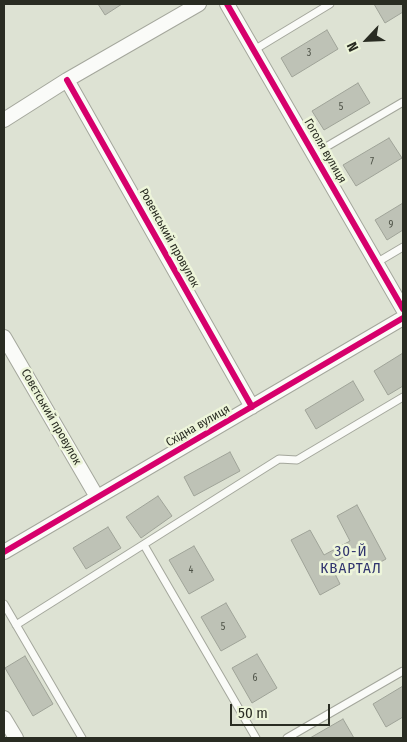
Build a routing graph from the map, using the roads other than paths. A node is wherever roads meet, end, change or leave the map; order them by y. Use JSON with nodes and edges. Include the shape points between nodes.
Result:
{"nodes":[{"id":1,"x":199,"y":4,"type":"edge"},
{"id":2,"x":227,"y":4,"type":"edge"},
{"id":3,"x":330,"y":4,"type":"edge"},
{"id":4,"x":254,"y":50,"type":"junction"},
{"id":5,"x":67,"y":80,"type":"junction"},
{"id":6,"x":403,"y":102,"type":"edge"},
{"id":7,"x":4,"y":120,"type":"edge"},
{"id":8,"x":314,"y":154,"type":"junction"},
{"id":9,"x":403,"y":247,"type":"edge"},
{"id":10,"x":376,"y":263,"type":"junction"},
{"id":11,"x":403,"y":309,"type":"edge"},
{"id":12,"x":403,"y":318,"type":"edge"},
{"id":13,"x":4,"y":337,"type":"edge"},
{"id":14,"x":403,"y":397,"type":"edge"},
{"id":15,"x":252,"y":407,"type":"junction"},
{"id":16,"x":97,"y":497,"type":"junction"},
{"id":17,"x":144,"y":545,"type":"junction"},
{"id":18,"x":4,"y":552,"type":"edge"},
{"id":19,"x":4,"y":604,"type":"edge"},
{"id":20,"x":16,"y":625,"type":"junction"},
{"id":21,"x":403,"y":671,"type":"edge"},
{"id":22,"x":4,"y":718,"type":"edge"},
{"id":23,"x":16,"y":738,"type":"edge"},
{"id":24,"x":82,"y":738,"type":"edge"},
{"id":25,"x":256,"y":738,"type":"edge"},
{"id":26,"x":287,"y":738,"type":"edge"}],
"edges":[{"from":1,"to":5,"type":"street"},
{"from":2,"to":4,"type":"street","name":"Гоголя вулиця"},
{"from":3,"to":4,"type":"lane"},
{"from":4,"to":8,"type":"street","name":"Гоголя вулиця"},
{"from":5,"to":7,"type":"street"},
{"from":5,"to":15,"type":"street","name":"Ровенський провулок"},
{"from":6,"to":8,"type":"lane"},
{"from":8,"to":10,"type":"street","name":"Гоголя вулиця"},
{"from":9,"to":10,"type":"lane"},
{"from":10,"to":11,"type":"street","name":"Гоголя вулиця"},
{"from":12,"to":15,"type":"street","name":"Східна вулиця"},
{"from":13,"to":16,"type":"street","name":"Совєтський провулок"},
{"from":14,"to":17,"type":"lane","via":[[297,460],[279,460]]},
{"from":15,"to":16,"type":"street","name":"Східна вулиця"},
{"from":16,"to":18,"type":"street","name":"Східна вулиця"},
{"from":17,"to":20,"type":"lane"},
{"from":17,"to":25,"type":"lane"},
{"from":19,"to":20,"type":"lane"},
{"from":20,"to":24,"type":"lane"},
{"from":21,"to":26,"type":"lane"},
{"from":22,"to":23,"type":"street"}]}
